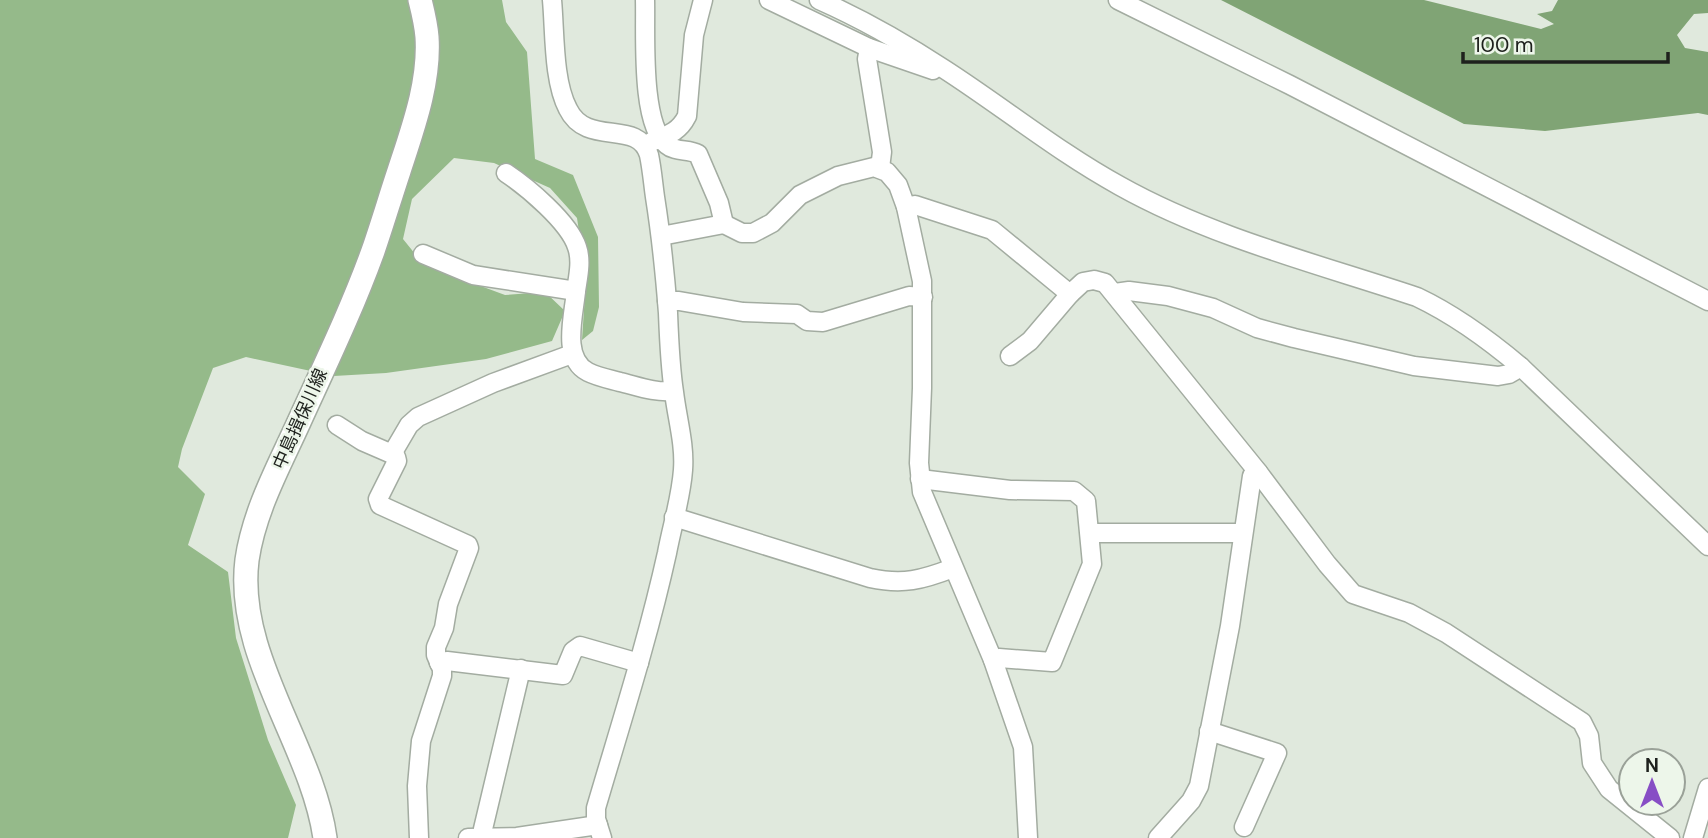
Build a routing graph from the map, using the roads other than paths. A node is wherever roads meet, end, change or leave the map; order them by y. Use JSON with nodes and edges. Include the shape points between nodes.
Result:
{"nodes":[{"id":1,"x":421,"y":0,"type":"edge"},
{"id":2,"x":552,"y":0,"type":"edge"},
{"id":3,"x":645,"y":0,"type":"edge"},
{"id":4,"x":703,"y":0,"type":"edge"},
{"id":5,"x":769,"y":0,"type":"edge"},
{"id":6,"x":819,"y":0,"type":"edge"},
{"id":7,"x":1118,"y":0,"type":"edge"},
{"id":8,"x":869,"y":48,"type":"junction"},
{"id":9,"x":943,"y":68,"type":"junction"},
{"id":10,"x":653,"y":141,"type":"junction"},
{"id":11,"x":880,"y":168,"type":"junction"},
{"id":12,"x":506,"y":173,"type":"dead end"},
{"id":13,"x":906,"y":207,"type":"junction"},
{"id":14,"x":724,"y":224,"type":"junction"},
{"id":15,"x":661,"y":236,"type":"junction"},
{"id":16,"x":423,"y":254,"type":"dead end"},
{"id":17,"x":576,"y":291,"type":"junction"},
{"id":18,"x":1115,"y":293,"type":"junction"},
{"id":19,"x":1070,"y":294,"type":"junction"},
{"id":20,"x":923,"y":297,"type":"junction"},
{"id":21,"x":667,"y":301,"type":"junction"},
{"id":22,"x":1708,"y":301,"type":"edge"},
{"id":23,"x":572,"y":354,"type":"junction"},
{"id":24,"x":1010,"y":356,"type":"dead end"},
{"id":25,"x":1521,"y":367,"type":"junction"},
{"id":26,"x":673,"y":391,"type":"junction"},
{"id":27,"x":337,"y":425,"type":"dead end"},
{"id":28,"x":392,"y":454,"type":"junction"},
{"id":29,"x":1258,"y":472,"type":"junction"},
{"id":30,"x":920,"y":479,"type":"junction"},
{"id":31,"x":674,"y":517,"type":"junction"},
{"id":32,"x":1090,"y":533,"type":"junction"},
{"id":33,"x":1244,"y":533,"type":"junction"},
{"id":34,"x":1708,"y":546,"type":"edge"},
{"id":35,"x":953,"y":568,"type":"junction"},
{"id":36,"x":993,"y":660,"type":"junction"},
{"id":37,"x":439,"y":663,"type":"junction"},
{"id":38,"x":639,"y":663,"type":"junction"},
{"id":39,"x":521,"y":669,"type":"junction"},
{"id":40,"x":1209,"y":731,"type":"junction"},
{"id":41,"x":1708,"y":788,"type":"edge"},
{"id":42,"x":1244,"y":827,"type":"dead end"},
{"id":43,"x":600,"y":831,"type":"edge"},
{"id":44,"x":483,"y":837,"type":"edge"},
{"id":45,"x":325,"y":838,"type":"edge"},
{"id":46,"x":419,"y":838,"type":"edge"},
{"id":47,"x":468,"y":838,"type":"edge"},
{"id":48,"x":1028,"y":838,"type":"edge"},
{"id":49,"x":1158,"y":838,"type":"edge"},
{"id":50,"x":1670,"y":838,"type":"edge"},
{"id":51,"x":1693,"y":838,"type":"edge"}],
"edges":[{"from":1,"to":45,"type":"main road","name":"中島揖保川線","via":[[427,36],[417,117],[373,251],[267,494],[247,562],[253,632],[278,706],[315,791]]},
{"from":2,"to":10,"type":"street","via":[[561,91],[568,110],[588,128]]},
{"from":3,"to":10,"type":"street"},
{"from":4,"to":10,"type":"street","via":[[694,35],[687,116],[674,134]]},
{"from":5,"to":8,"type":"street"},
{"from":6,"to":9,"type":"street"},
{"from":7,"to":22,"type":"street"},
{"from":8,"to":9,"type":"street","via":[[930,70]]},
{"from":8,"to":11,"type":"street"},
{"from":9,"to":25,"type":"street","via":[[1121,187],[1229,236],[1417,297]]},
{"from":10,"to":14,"type":"street","via":[[698,153]]},
{"from":10,"to":15,"type":"street","via":[[649,158]]},
{"from":11,"to":13,"type":"street","via":[[898,184]]},
{"from":11,"to":14,"type":"street","via":[[838,176],[800,195],[772,223],[753,233]]},
{"from":12,"to":17,"type":"street","via":[[531,190],[570,234],[580,268]]},
{"from":13,"to":19,"type":"street","via":[[915,205],[992,230]]},
{"from":13,"to":20,"type":"street"},
{"from":14,"to":15,"type":"street"},
{"from":15,"to":21,"type":"street"},
{"from":16,"to":17,"type":"street","via":[[473,275]]},
{"from":17,"to":23,"type":"street"},
{"from":18,"to":19,"type":"street","via":[[1094,280],[1083,282]]},
{"from":18,"to":25,"type":"street","via":[[1168,296],[1257,328],[1414,366],[1497,376]]},
{"from":18,"to":29,"type":"street"},
{"from":19,"to":24,"type":"street","via":[[1030,341]]},
{"from":20,"to":21,"type":"street","via":[[909,296],[823,322],[807,321],[797,314]]},
{"from":20,"to":30,"type":"street"},
{"from":21,"to":26,"type":"street"},
{"from":23,"to":26,"type":"street","via":[[586,371],[600,377]]},
{"from":23,"to":28,"type":"street","via":[[418,417]]},
{"from":25,"to":34,"type":"street"},
{"from":26,"to":31,"type":"street","via":[[683,470]]},
{"from":27,"to":28,"type":"street"},
{"from":28,"to":37,"type":"street","via":[[397,461],[378,499],[380,505],[468,545],[436,647]]},
{"from":29,"to":33,"type":"street","via":[[1252,476]]},
{"from":29,"to":50,"type":"street","via":[[1353,594],[1409,613],[1446,633],[1582,722],[1592,763],[1609,789]]},
{"from":30,"to":32,"type":"street","via":[[1010,490],[1074,491],[1086,501]]},
{"from":30,"to":35,"type":"street"},
{"from":31,"to":35,"type":"street","via":[[888,582],[923,580]]},
{"from":31,"to":38,"type":"street"},
{"from":32,"to":33,"type":"street"},
{"from":32,"to":36,"type":"street","via":[[1092,564],[1052,663]]},
{"from":33,"to":40,"type":"street"},
{"from":35,"to":36,"type":"street"},
{"from":36,"to":48,"type":"street","via":[[1023,747]]},
{"from":37,"to":39,"type":"street"},
{"from":37,"to":46,"type":"street","via":[[442,676],[421,741]]},
{"from":38,"to":39,"type":"street","via":[[579,646],[563,675]]},
{"from":38,"to":43,"type":"street","via":[[596,808]]},
{"from":39,"to":44,"type":"street"},
{"from":40,"to":42,"type":"street","via":[[1277,753]]},
{"from":40,"to":49,"type":"street","via":[[1199,786]]},
{"from":41,"to":51,"type":"street"},
{"from":43,"to":44,"type":"street"},
{"from":44,"to":47,"type":"street"}]}
